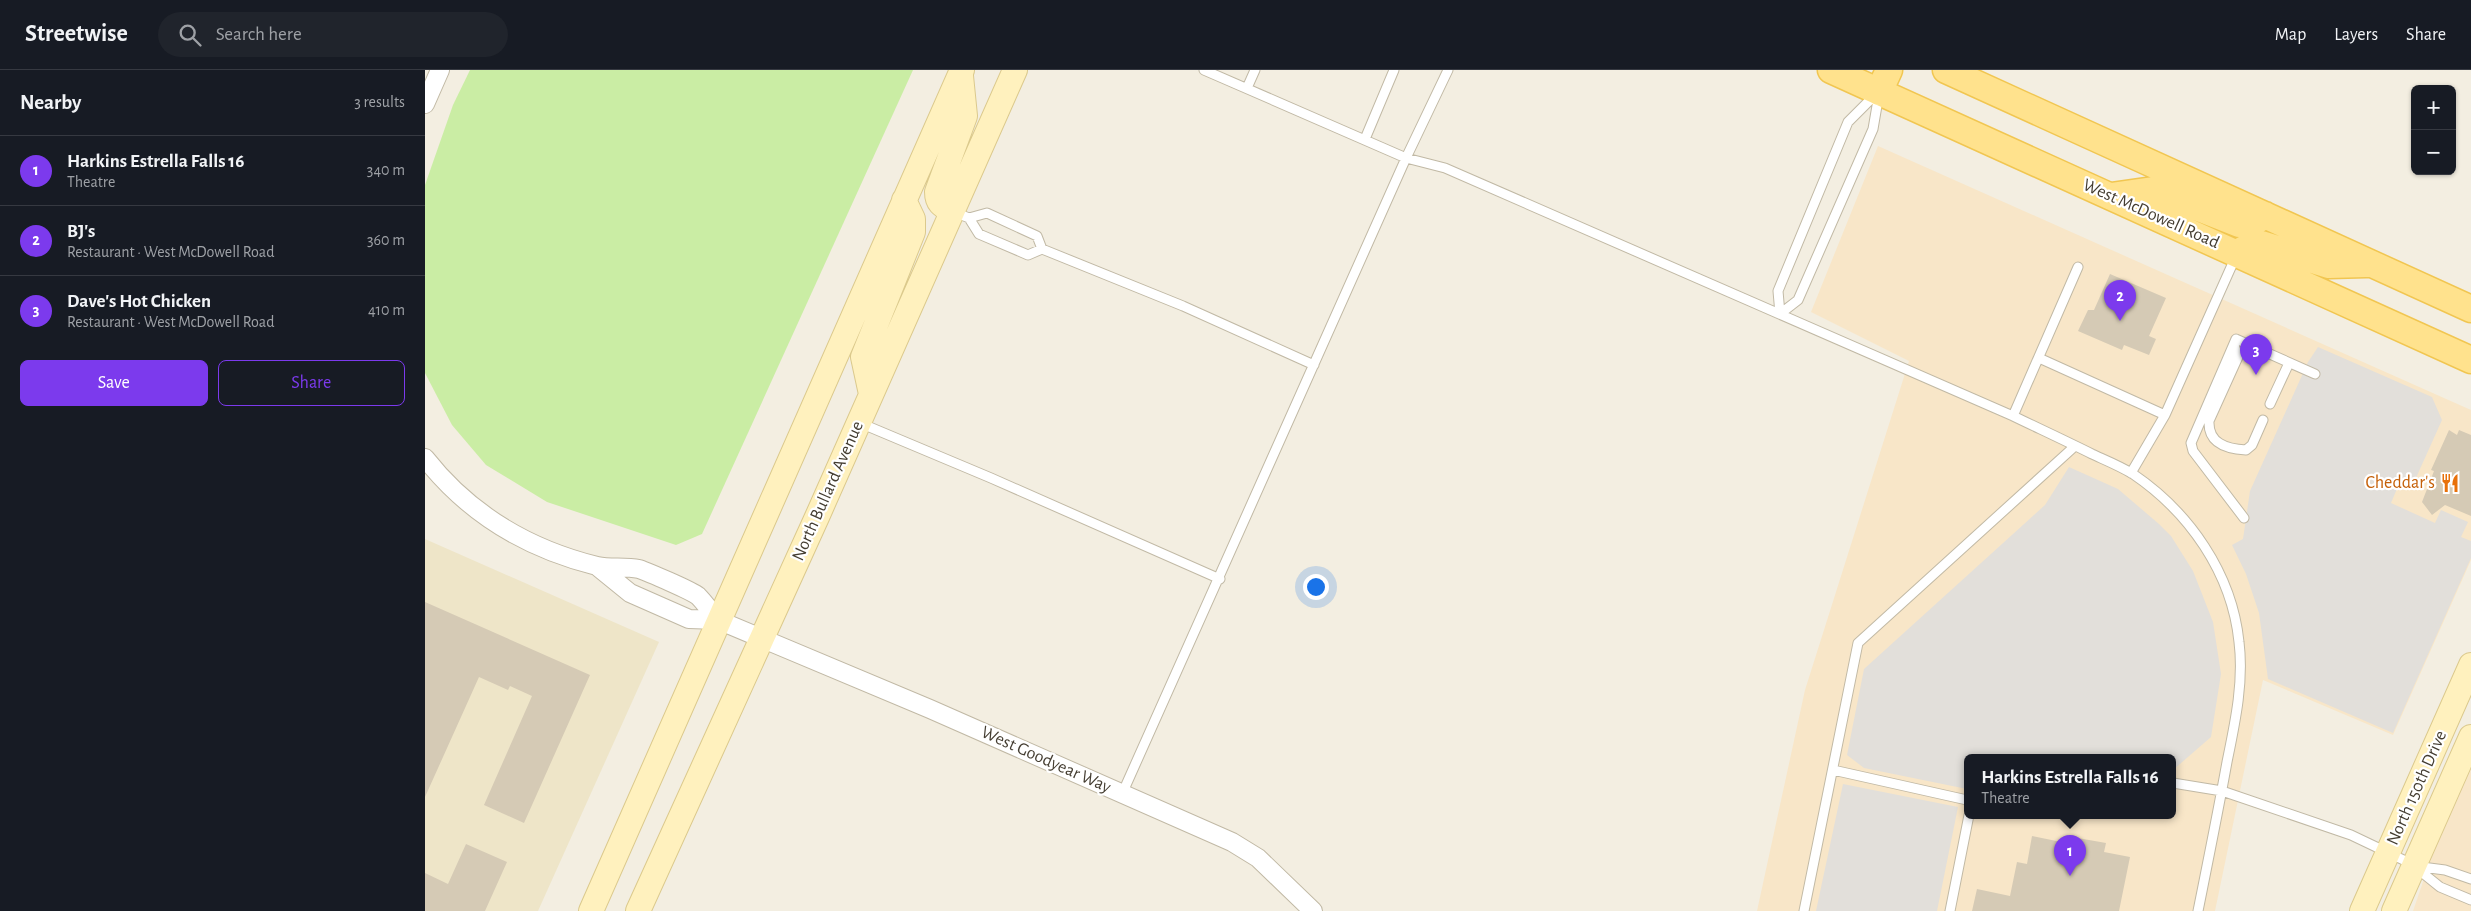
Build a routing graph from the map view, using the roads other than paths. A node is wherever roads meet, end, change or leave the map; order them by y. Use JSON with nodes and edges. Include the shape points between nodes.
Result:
{"nodes":[{"id":1,"x":440,"y":70,"type":"edge"},
{"id":2,"x":1015,"y":70,"type":"edge"},
{"id":3,"x":1204,"y":70,"type":"edge"},
{"id":4,"x":1255,"y":70,"type":"edge"},
{"id":5,"x":1394,"y":70,"type":"edge"},
{"id":6,"x":1448,"y":70,"type":"edge"},
{"id":7,"x":1831,"y":70,"type":"edge"},
{"id":8,"x":1946,"y":70,"type":"edge"},
{"id":9,"x":961,"y":72,"type":"edge"},
{"id":10,"x":1884,"y":81,"type":"edge"},
{"id":11,"x":1247,"y":88,"type":"junction"},
{"id":12,"x":425,"y":104,"type":"edge"},
{"id":13,"x":1365,"y":140,"type":"junction"},
{"id":14,"x":1406,"y":158,"type":"junction"},
{"id":15,"x":2111,"y":196,"type":"junction"},
{"id":16,"x":904,"y":200,"type":"junction"},
{"id":17,"x":961,"y":214,"type":"junction"},
{"id":18,"x":2265,"y":215,"type":"junction"},
{"id":19,"x":1043,"y":249,"type":"junction"},
{"id":20,"x":2237,"y":253,"type":"junction"},
{"id":21,"x":2371,"y":264,"type":"junction"},
{"id":22,"x":2078,"y":267,"type":"dead end"},
{"id":23,"x":2471,"y":309,"type":"edge"},
{"id":24,"x":1780,"y":314,"type":"junction"},
{"id":25,"x":2234,"y":345,"type":"junction"},
{"id":26,"x":2039,"y":358,"type":"junction"},
{"id":27,"x":2471,"y":360,"type":"edge"},
{"id":28,"x":2289,"y":363,"type":"junction"},
{"id":29,"x":1315,"y":365,"type":"junction"},
{"id":30,"x":2315,"y":374,"type":"dead end"},
{"id":31,"x":871,"y":394,"type":"junction"},
{"id":32,"x":2270,"y":404,"type":"dead end"},
{"id":33,"x":2165,"y":415,"type":"junction"},
{"id":34,"x":2013,"y":416,"type":"junction"},
{"id":35,"x":2263,"y":420,"type":"dead end"},
{"id":36,"x":858,"y":422,"type":"junction"},
{"id":37,"x":2075,"y":446,"type":"junction"},
{"id":38,"x":425,"y":458,"type":"edge"},
{"id":39,"x":2131,"y":473,"type":"junction"},
{"id":40,"x":2244,"y":518,"type":"dead end"},
{"id":41,"x":598,"y":566,"type":"junction"},
{"id":42,"x":1220,"y":579,"type":"junction"},
{"id":43,"x":718,"y":620,"type":"junction"},
{"id":44,"x":762,"y":638,"type":"junction"},
{"id":45,"x":2471,"y":665,"type":"edge"},
{"id":46,"x":2471,"y":737,"type":"edge"},
{"id":47,"x":1833,"y":770,"type":"junction"},
{"id":48,"x":2176,"y":783,"type":"edge"},
{"id":49,"x":2222,"y":791,"type":"junction"},
{"id":50,"x":1122,"y":794,"type":"junction"},
{"id":51,"x":1964,"y":799,"type":"edge"},
{"id":52,"x":1968,"y":819,"type":"edge"},
{"id":53,"x":2387,"y":853,"type":"junction"},
{"id":54,"x":2414,"y":866,"type":"junction"},
{"id":55,"x":2471,"y":879,"type":"edge"},
{"id":56,"x":2471,"y":900,"type":"edge"},
{"id":57,"x":591,"y":911,"type":"edge"},
{"id":58,"x":638,"y":911,"type":"edge"},
{"id":59,"x":1313,"y":911,"type":"edge"},
{"id":60,"x":1805,"y":911,"type":"edge"},
{"id":61,"x":1949,"y":911,"type":"edge"},
{"id":62,"x":2198,"y":911,"type":"edge"},
{"id":63,"x":2362,"y":911,"type":"edge"},
{"id":64,"x":2394,"y":911,"type":"edge"}],
"edges":[{"from":1,"to":12,"type":"street"},
{"from":2,"to":17,"type":"main road","name":"North Bullard Avenue"},
{"from":3,"to":11,"type":"lane"},
{"from":4,"to":11,"type":"lane"},
{"from":5,"to":13,"type":"lane"},
{"from":6,"to":14,"type":"lane"},
{"from":7,"to":10,"type":"main road","name":"West McDowell Road"},
{"from":8,"to":18,"type":"main road"},
{"from":9,"to":16,"type":"main road"},
{"from":9,"to":17,"type":"main road","via":[[965,116],[937,192],[941,205]]},
{"from":10,"to":15,"type":"main road","name":"West McDowell Road"},
{"from":10,"to":24,"type":"lane","via":[[1873,129],[1798,300]]},
{"from":10,"to":24,"type":"lane","via":[[1848,122],[1778,292]]},
{"from":11,"to":13,"type":"lane"},
{"from":13,"to":14,"type":"lane"},
{"from":14,"to":24,"type":"lane","via":[[1445,168]]},
{"from":14,"to":29,"type":"lane"},
{"from":15,"to":18,"type":"main road","via":[[2153,190],[2239,224],[2253,223]]},
{"from":15,"to":20,"type":"main road","name":"West McDowell Road"},
{"from":16,"to":31,"type":"main road","via":[[913,219],[913,232],[863,356]]},
{"from":16,"to":43,"type":"main road"},
{"from":17,"to":19,"type":"lane","via":[[987,213],[1037,236]]},
{"from":17,"to":19,"type":"lane","via":[[979,234],[1028,255]]},
{"from":17,"to":31,"type":"main road","name":"North Bullard Avenue"},
{"from":18,"to":21,"type":"main road"},
{"from":19,"to":29,"type":"lane"},
{"from":20,"to":21,"type":"main road","via":[[2261,244],[2329,265]]},
{"from":20,"to":27,"type":"main road","name":"West McDowell Road"},
{"from":20,"to":33,"type":"lane"},
{"from":21,"to":23,"type":"main road"},
{"from":22,"to":26,"type":"lane"},
{"from":24,"to":34,"type":"lane"},
{"from":25,"to":28,"type":"lane","via":[[2236,339]]},
{"from":25,"to":35,"type":"lane","via":[[2238,357],[2209,421],[2209,432],[2213,439],[2227,446],[2246,450],[2252,445]]},
{"from":25,"to":40,"type":"lane","via":[[2191,443],[2193,451]]},
{"from":26,"to":33,"type":"lane"},
{"from":26,"to":34,"type":"lane"},
{"from":28,"to":30,"type":"lane"},
{"from":28,"to":32,"type":"lane"},
{"from":29,"to":42,"type":"lane"},
{"from":31,"to":36,"type":"main road","name":"North Bullard Avenue"},
{"from":33,"to":39,"type":"lane"},
{"from":34,"to":37,"type":"lane"},
{"from":36,"to":42,"type":"lane"},
{"from":36,"to":44,"type":"main road","name":"North Bullard Avenue"},
{"from":37,"to":39,"type":"lane"},
{"from":37,"to":47,"type":"lane","via":[[1858,643]]},
{"from":38,"to":41,"type":"street","via":[[457,493],[490,520],[541,548]]},
{"from":39,"to":49,"type":"lane","via":[[2183,517],[2203,543],[2217,568],[2231,608],[2239,642],[2239,702]]},
{"from":41,"to":43,"type":"street","via":[[630,593],[689,620]]},
{"from":41,"to":43,"type":"street","via":[[639,570],[697,595]]},
{"from":42,"to":50,"type":"lane"},
{"from":43,"to":44,"type":"street","name":"West Goodyear Way"},
{"from":43,"to":57,"type":"main road"},
{"from":44,"to":50,"type":"street","name":"West Goodyear Way"},
{"from":44,"to":58,"type":"main road","name":"North Bullard Avenue"},
{"from":45,"to":53,"type":"main road","name":"North 150th Drive"},
{"from":46,"to":54,"type":"main road","name":"North 150th Drive"},
{"from":47,"to":51,"type":"lane"},
{"from":47,"to":60,"type":"lane"},
{"from":48,"to":49,"type":"lane"},
{"from":49,"to":53,"type":"lane","via":[[2351,835]]},
{"from":49,"to":62,"type":"lane"},
{"from":50,"to":59,"type":"street","name":"West Goodyear Way","via":[[1232,842],[1258,858]]},
{"from":52,"to":61,"type":"lane"},
{"from":53,"to":54,"type":"lane"},
{"from":53,"to":63,"type":"main road","name":"North 150th Drive"},
{"from":54,"to":55,"type":"lane","via":[[2445,870]]},
{"from":54,"to":56,"type":"lane","via":[[2440,887]]},
{"from":54,"to":64,"type":"main road","name":"North 150th Drive"}]}
